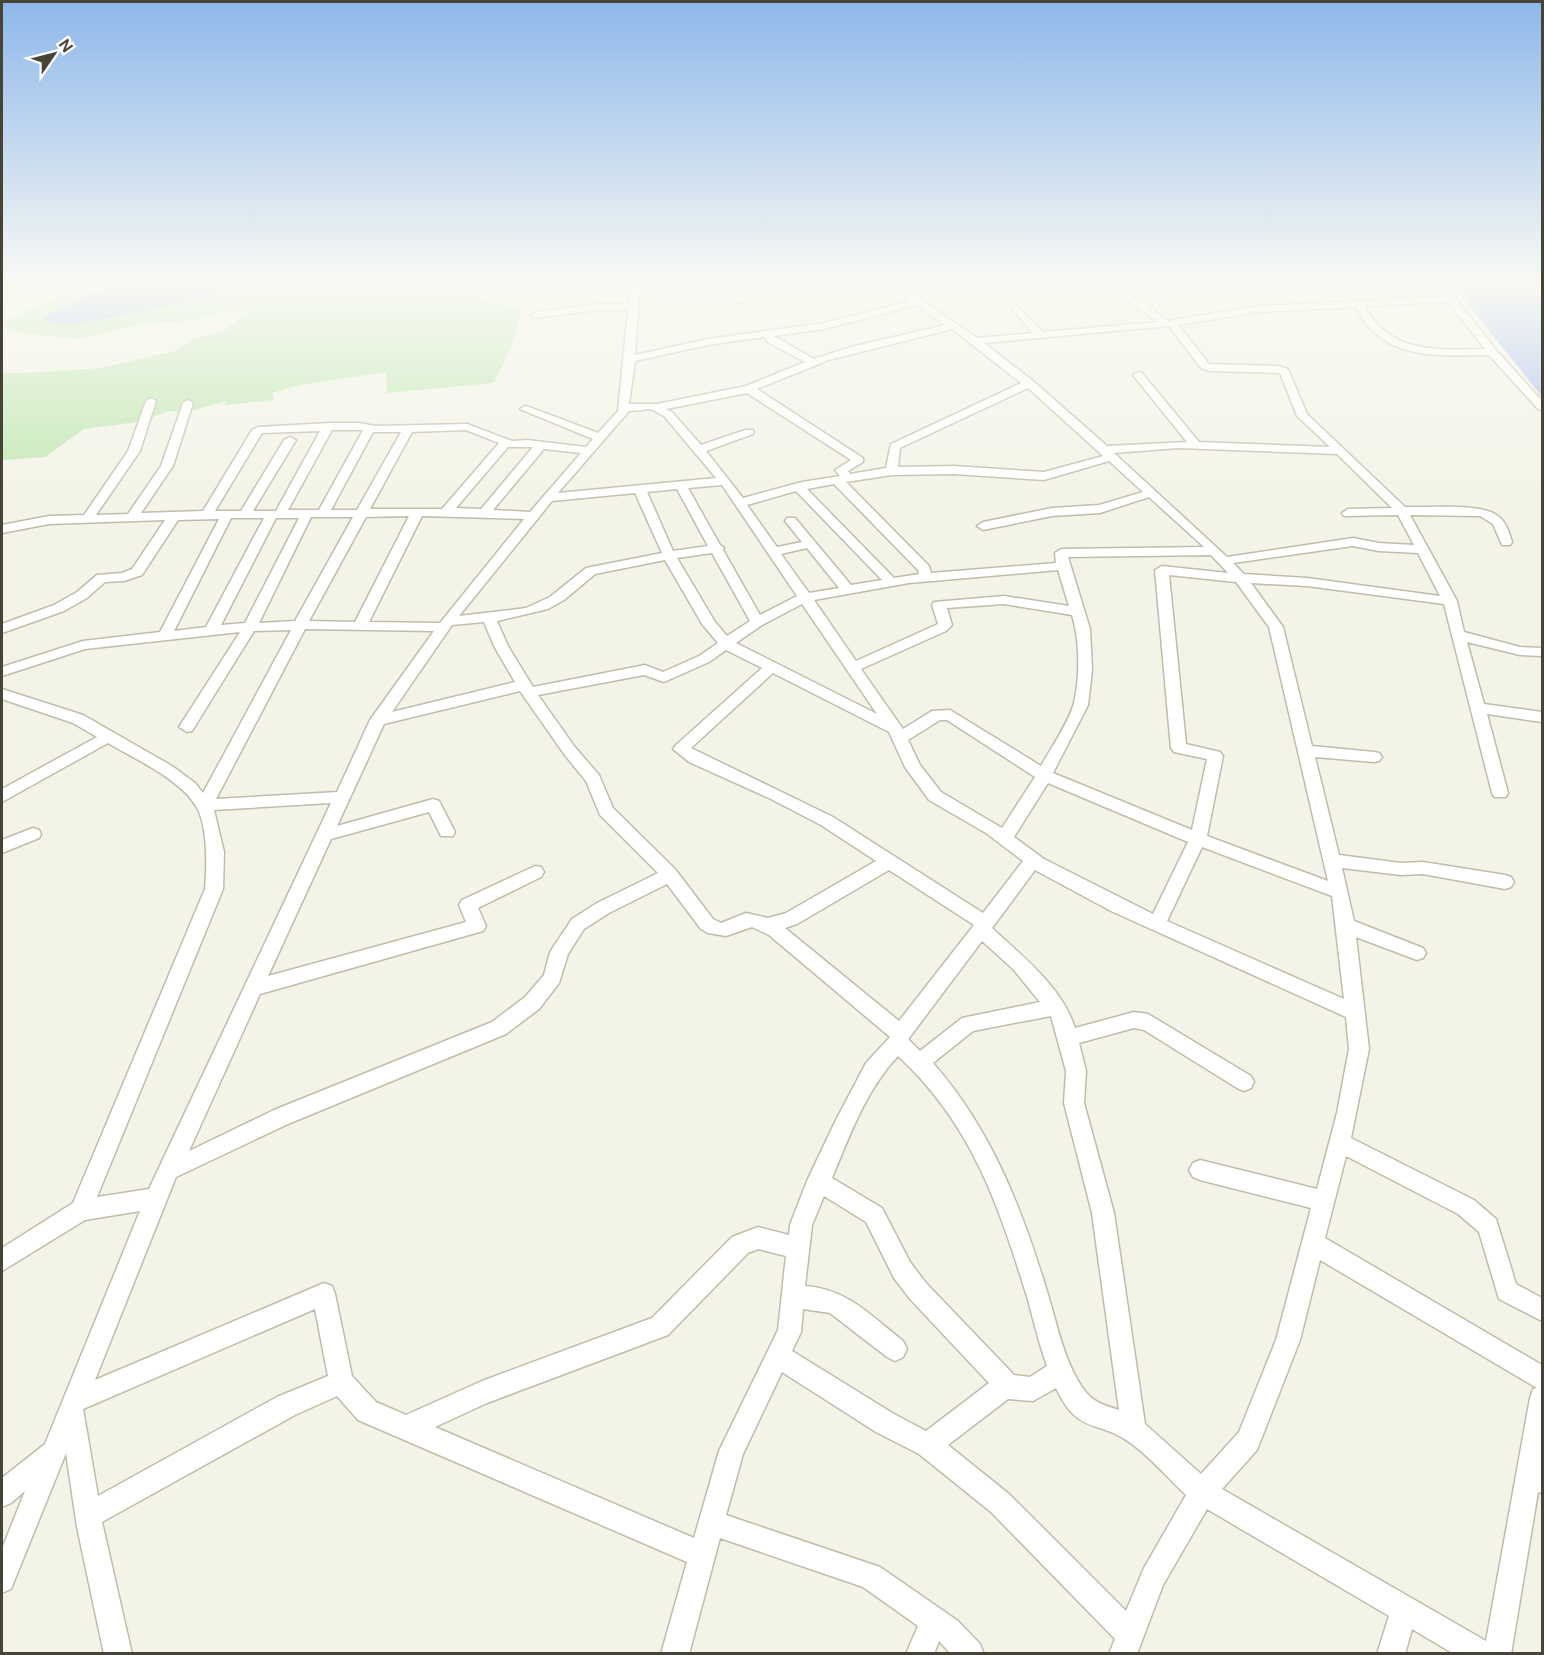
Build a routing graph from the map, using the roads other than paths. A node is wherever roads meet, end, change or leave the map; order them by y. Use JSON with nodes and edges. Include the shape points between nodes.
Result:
{"nodes":[{"id":1,"x":630,"y":362,"type":"edge"},
{"id":2,"x":1002,"y":362,"type":"edge"},
{"id":3,"x":1202,"y":362,"type":"edge"},
{"id":4,"x":1501,"y":362,"type":"edge"},
{"id":5,"x":814,"y":363,"type":"edge"},
{"id":6,"x":1138,"y":375,"type":"dead end"},
{"id":7,"x":1029,"y":383,"type":"junction"},
{"id":8,"x":749,"y":389,"type":"junction"},
{"id":9,"x":151,"y":400,"type":"dead end"},
{"id":10,"x":188,"y":403,"type":"dead end"},
{"id":11,"x":658,"y":407,"type":"junction"},
{"id":12,"x":1542,"y":407,"type":"edge"},
{"id":13,"x":623,"y":408,"type":"junction"},
{"id":14,"x":525,"y":409,"type":"dead end"},
{"id":15,"x":330,"y":426,"type":"junction"},
{"id":16,"x":369,"y":429,"type":"junction"},
{"id":17,"x":408,"y":429,"type":"junction"},
{"id":18,"x":749,"y":432,"type":"dead end"},
{"id":19,"x":600,"y":438,"type":"junction"},
{"id":20,"x":290,"y":440,"type":"dead end"},
{"id":21,"x":506,"y":442,"type":"junction"},
{"id":22,"x":541,"y":445,"type":"junction"},
{"id":23,"x":1195,"y":445,"type":"junction"},
{"id":24,"x":699,"y":450,"type":"junction"},
{"id":25,"x":589,"y":451,"type":"junction"},
{"id":26,"x":1340,"y":451,"type":"junction"},
{"id":27,"x":1108,"y":454,"type":"junction"},
{"id":28,"x":892,"y":471,"type":"junction"},
{"id":29,"x":842,"y":479,"type":"junction"},
{"id":30,"x":725,"y":481,"type":"junction"},
{"id":31,"x":681,"y":486,"type":"junction"},
{"id":32,"x":799,"y":487,"type":"junction"},
{"id":33,"x":640,"y":490,"type":"junction"},
{"id":34,"x":1151,"y":493,"type":"junction"},
{"id":35,"x":548,"y":498,"type":"junction"},
{"id":36,"x":740,"y":503,"type":"junction"},
{"id":37,"x":1401,"y":510,"type":"junction"},
{"id":38,"x":446,"y":512,"type":"junction"},
{"id":39,"x":485,"y":512,"type":"junction"},
{"id":40,"x":308,"y":513,"type":"junction"},
{"id":41,"x":323,"y":513,"type":"junction"},
{"id":42,"x":363,"y":513,"type":"junction"},
{"id":43,"x":417,"y":513,"type":"junction"},
{"id":44,"x":1348,"y":513,"type":"dead end"},
{"id":45,"x":245,"y":514,"type":"junction"},
{"id":46,"x":276,"y":514,"type":"junction"},
{"id":47,"x":207,"y":515,"type":"junction"},
{"id":48,"x":227,"y":515,"type":"junction"},
{"id":49,"x":174,"y":516,"type":"junction"},
{"id":50,"x":534,"y":516,"type":"junction"},
{"id":51,"x":132,"y":517,"type":"junction"},
{"id":52,"x":88,"y":519,"type":"junction"},
{"id":53,"x":791,"y":522,"type":"dead end"},
{"id":54,"x":983,"y":526,"type":"dead end"},
{"id":55,"x":2,"y":529,"type":"edge"},
{"id":56,"x":1506,"y":542,"type":"dead end"},
{"id":57,"x":809,"y":544,"type":"junction"},
{"id":58,"x":718,"y":548,"type":"junction"},
{"id":59,"x":1423,"y":549,"type":"junction"},
{"id":60,"x":773,"y":552,"type":"junction"},
{"id":61,"x":669,"y":555,"type":"junction"},
{"id":62,"x":1219,"y":556,"type":"junction"},
{"id":63,"x":1063,"y":566,"type":"junction"},
{"id":64,"x":990,"y":573,"type":"junction"},
{"id":65,"x":926,"y":578,"type":"junction"},
{"id":66,"x":1239,"y":579,"type":"junction"},
{"id":67,"x":891,"y":582,"type":"junction"},
{"id":68,"x":847,"y":589,"type":"junction"},
{"id":69,"x":804,"y":598,"type":"junction"},
{"id":70,"x":1004,"y":600,"type":"junction"},
{"id":71,"x":1450,"y":602,"type":"junction"},
{"id":72,"x":1078,"y":612,"type":"junction"},
{"id":73,"x":489,"y":618,"type":"junction"},
{"id":74,"x":757,"y":622,"type":"junction"},
{"id":75,"x":446,"y":624,"type":"junction"},
{"id":76,"x":300,"y":625,"type":"junction"},
{"id":77,"x":360,"y":626,"type":"junction"},
{"id":78,"x":250,"y":627,"type":"junction"},
{"id":79,"x":2,"y":628,"type":"edge"},
{"id":80,"x":211,"y":631,"type":"junction"},
{"id":81,"x":165,"y":635,"type":"junction"},
{"id":82,"x":1458,"y":635,"type":"junction"},
{"id":83,"x":726,"y":645,"type":"junction"},
{"id":84,"x":1542,"y":652,"type":"edge"},
{"id":85,"x":771,"y":667,"type":"junction"},
{"id":86,"x":852,"y":668,"type":"junction"},
{"id":87,"x":3,"y":670,"type":"edge"},
{"id":88,"x":526,"y":689,"type":"junction"},
{"id":89,"x":2,"y":694,"type":"edge"},
{"id":90,"x":1478,"y":708,"type":"junction"},
{"id":91,"x":1542,"y":717,"type":"edge"},
{"id":92,"x":378,"y":720,"type":"junction"},
{"id":93,"x":187,"y":728,"type":"dead end"},
{"id":94,"x":897,"y":734,"type":"junction"},
{"id":95,"x":108,"y":737,"type":"junction"},
{"id":96,"x":1306,"y":751,"type":"junction"},
{"id":97,"x":1374,"y":757,"type":"dead end"},
{"id":98,"x":1044,"y":775,"type":"junction"},
{"id":99,"x":1500,"y":793,"type":"dead end"},
{"id":100,"x":2,"y":796,"type":"edge"},
{"id":101,"x":342,"y":797,"type":"junction"},
{"id":102,"x":205,"y":805,"type":"junction"},
{"id":103,"x":447,"y":832,"type":"dead end"},
{"id":104,"x":33,"y":834,"type":"dead end"},
{"id":105,"x":325,"y":835,"type":"junction"},
{"id":106,"x":1004,"y":838,"type":"junction"},
{"id":107,"x":1198,"y":839,"type":"junction"},
{"id":108,"x":2,"y":847,"type":"edge"},
{"id":109,"x":1033,"y":860,"type":"junction"},
{"id":110,"x":1332,"y":860,"type":"junction"},
{"id":111,"x":890,"y":862,"type":"junction"},
{"id":112,"x":535,"y":872,"type":"dead end"},
{"id":113,"x":669,"y":874,"type":"junction"},
{"id":114,"x":1505,"y":882,"type":"dead end"},
{"id":115,"x":1339,"y":892,"type":"junction"},
{"id":116,"x":1156,"y":924,"type":"junction"},
{"id":117,"x":1345,"y":925,"type":"junction"},
{"id":118,"x":766,"y":926,"type":"junction"},
{"id":119,"x":983,"y":926,"type":"junction"},
{"id":120,"x":1417,"y":953,"type":"dead end"},
{"id":121,"x":254,"y":988,"type":"junction"},
{"id":122,"x":1056,"y":1007,"type":"junction"},
{"id":123,"x":1355,"y":1012,"type":"junction"},
{"id":124,"x":900,"y":1038,"type":"junction"},
{"id":125,"x":1068,"y":1038,"type":"junction"},
{"id":126,"x":921,"y":1062,"type":"junction"},
{"id":127,"x":1244,"y":1082,"type":"dead end"},
{"id":128,"x":1339,"y":1142,"type":"junction"},
{"id":129,"x":170,"y":1170,"type":"junction"},
{"id":130,"x":1200,"y":1170,"type":"dead end"},
{"id":131,"x":818,"y":1181,"type":"junction"},
{"id":132,"x":156,"y":1198,"type":"junction"},
{"id":133,"x":1324,"y":1201,"type":"junction"},
{"id":134,"x":81,"y":1210,"type":"junction"},
{"id":135,"x":1313,"y":1243,"type":"junction"},
{"id":136,"x":797,"y":1248,"type":"junction"},
{"id":137,"x":2,"y":1260,"type":"edge"},
{"id":138,"x":792,"y":1297,"type":"junction"},
{"id":139,"x":1542,"y":1310,"type":"edge"},
{"id":140,"x":895,"y":1349,"type":"dead end"},
{"id":141,"x":777,"y":1355,"type":"junction"},
{"id":142,"x":1061,"y":1371,"type":"junction"},
{"id":143,"x":1542,"y":1378,"type":"edge"},
{"id":144,"x":341,"y":1382,"type":"junction"},
{"id":145,"x":1008,"y":1386,"type":"junction"},
{"id":146,"x":1542,"y":1398,"type":"edge"},
{"id":147,"x":73,"y":1405,"type":"junction"},
{"id":148,"x":406,"y":1428,"type":"junction"},
{"id":149,"x":1134,"y":1430,"type":"junction"},
{"id":150,"x":928,"y":1445,"type":"junction"},
{"id":151,"x":54,"y":1451,"type":"junction"},
{"id":152,"x":1536,"y":1478,"type":"edge"},
{"id":153,"x":1203,"y":1491,"type":"junction"},
{"id":154,"x":2,"y":1494,"type":"edge"},
{"id":155,"x":88,"y":1516,"type":"junction"},
{"id":156,"x":713,"y":1523,"type":"junction"},
{"id":157,"x":703,"y":1555,"type":"junction"},
{"id":158,"x":2,"y":1581,"type":"edge"},
{"id":159,"x":1405,"y":1610,"type":"junction"},
{"id":160,"x":933,"y":1621,"type":"junction"},
{"id":161,"x":1127,"y":1644,"type":"edge"},
{"id":162,"x":118,"y":1653,"type":"edge"},
{"id":163,"x":675,"y":1653,"type":"edge"},
{"id":164,"x":920,"y":1653,"type":"edge"},
{"id":165,"x":970,"y":1653,"type":"edge"},
{"id":166,"x":1391,"y":1653,"type":"edge"},
{"id":167,"x":1481,"y":1653,"type":"edge"},
{"id":168,"x":1497,"y":1653,"type":"edge"}],
"edges":[{"from":1,"to":13,"type":"street"},
{"from":2,"to":7,"type":"street"},
{"from":3,"to":26,"type":"street","via":[[1210,368],[1284,371],[1302,416]]},
{"from":4,"to":12,"type":"street"},
{"from":5,"to":8,"type":"street"},
{"from":6,"to":23,"type":"street"},
{"from":7,"to":27,"type":"street"},
{"from":7,"to":28,"type":"street","via":[[895,446]]},
{"from":8,"to":11,"type":"street"},
{"from":8,"to":29,"type":"street","via":[[859,460],[841,470]]},
{"from":9,"to":52,"type":"street","via":[[134,451]]},
{"from":10,"to":51,"type":"street","via":[[167,466]]},
{"from":11,"to":13,"type":"street"},
{"from":11,"to":24,"type":"street"},
{"from":13,"to":19,"type":"street"},
{"from":14,"to":19,"type":"street"},
{"from":15,"to":16,"type":"street"},
{"from":15,"to":46,"type":"street"},
{"from":15,"to":47,"type":"street","via":[[258,430]]},
{"from":16,"to":17,"type":"street"},
{"from":16,"to":41,"type":"street"},
{"from":17,"to":21,"type":"street","via":[[467,427]]},
{"from":17,"to":42,"type":"street"},
{"from":18,"to":24,"type":"street"},
{"from":19,"to":25,"type":"street"},
{"from":20,"to":45,"type":"street"},
{"from":21,"to":22,"type":"street"},
{"from":21,"to":38,"type":"street"},
{"from":22,"to":25,"type":"street"},
{"from":22,"to":39,"type":"street"},
{"from":23,"to":26,"type":"street"},
{"from":23,"to":27,"type":"street"},
{"from":24,"to":30,"type":"street"},
{"from":25,"to":35,"type":"street"},
{"from":26,"to":37,"type":"street"},
{"from":27,"to":28,"type":"street","via":[[1044,476],[954,470]]},
{"from":27,"to":34,"type":"street"},
{"from":28,"to":29,"type":"street"},
{"from":29,"to":32,"type":"street"},
{"from":29,"to":65,"type":"street","via":[[924,569]]},
{"from":30,"to":31,"type":"street"},
{"from":30,"to":36,"type":"street"},
{"from":31,"to":33,"type":"street"},
{"from":31,"to":58,"type":"street"},
{"from":32,"to":36,"type":"street"},
{"from":32,"to":67,"type":"street"},
{"from":33,"to":35,"type":"street"},
{"from":33,"to":61,"type":"street"},
{"from":34,"to":54,"type":"street","via":[[1100,508],[1053,512]]},
{"from":34,"to":62,"type":"street"},
{"from":35,"to":50,"type":"street"},
{"from":36,"to":60,"type":"street"},
{"from":37,"to":44,"type":"street"},
{"from":37,"to":56,"type":"street","via":[[1492,515],[1499,521]]},
{"from":37,"to":59,"type":"street"},
{"from":38,"to":39,"type":"street"},
{"from":38,"to":43,"type":"street"},
{"from":39,"to":50,"type":"street"},
{"from":40,"to":41,"type":"street"},
{"from":40,"to":46,"type":"street"},
{"from":40,"to":78,"type":"street"},
{"from":41,"to":42,"type":"street"},
{"from":42,"to":43,"type":"street"},
{"from":42,"to":76,"type":"street"},
{"from":43,"to":77,"type":"street"},
{"from":45,"to":46,"type":"street"},
{"from":45,"to":48,"type":"street"},
{"from":46,"to":80,"type":"street"},
{"from":47,"to":48,"type":"street"},
{"from":47,"to":49,"type":"street"},
{"from":48,"to":81,"type":"street"},
{"from":49,"to":51,"type":"street"},
{"from":49,"to":79,"type":"street","via":[[137,572],[102,578],[59,608]]},
{"from":50,"to":75,"type":"street"},
{"from":51,"to":52,"type":"street"},
{"from":52,"to":55,"type":"street","via":[[49,520]]},
{"from":53,"to":57,"type":"street"},
{"from":57,"to":60,"type":"street"},
{"from":57,"to":68,"type":"street"},
{"from":58,"to":61,"type":"street"},
{"from":58,"to":74,"type":"street"},
{"from":59,"to":62,"type":"street","via":[[1353,542]]},
{"from":59,"to":71,"type":"street"},
{"from":60,"to":69,"type":"street"},
{"from":61,"to":73,"type":"street","via":[[591,571],[556,600]]},
{"from":61,"to":83,"type":"street","via":[[709,624]]},
{"from":62,"to":63,"type":"street","via":[[1061,553]]},
{"from":62,"to":66,"type":"street"},
{"from":63,"to":64,"type":"street"},
{"from":63,"to":72,"type":"street"},
{"from":64,"to":65,"type":"street"},
{"from":64,"to":70,"type":"street"},
{"from":65,"to":67,"type":"street"},
{"from":66,"to":71,"type":"street","via":[[1308,582]]},
{"from":66,"to":96,"type":"street","via":[[1276,627]]},
{"from":66,"to":107,"type":"street","via":[[1162,570],[1179,748],[1215,756]]},
{"from":67,"to":68,"type":"street"},
{"from":68,"to":69,"type":"street"},
{"from":69,"to":74,"type":"street"},
{"from":69,"to":86,"type":"street"},
{"from":70,"to":72,"type":"street"},
{"from":70,"to":86,"type":"street","via":[[939,605],[945,625],[941,628]]},
{"from":71,"to":82,"type":"street"},
{"from":72,"to":98,"type":"street","via":[[1085,670],[1081,705]]},
{"from":73,"to":75,"type":"street"},
{"from":73,"to":88,"type":"street"},
{"from":74,"to":83,"type":"street"},
{"from":75,"to":77,"type":"street"},
{"from":75,"to":92,"type":"street"},
{"from":76,"to":77,"type":"street"},
{"from":76,"to":78,"type":"street"},
{"from":76,"to":102,"type":"street"},
{"from":78,"to":80,"type":"street"},
{"from":78,"to":93,"type":"street"},
{"from":80,"to":81,"type":"street"},
{"from":81,"to":87,"type":"street","via":[[83,645]]},
{"from":82,"to":84,"type":"street","via":[[1520,651]]},
{"from":82,"to":90,"type":"street"},
{"from":83,"to":85,"type":"street"},
{"from":83,"to":88,"type":"street","via":[[664,676],[645,670]]},
{"from":85,"to":94,"type":"street"},
{"from":85,"to":111,"type":"street","via":[[681,749],[798,805]]},
{"from":86,"to":94,"type":"street"},
{"from":88,"to":92,"type":"street"},
{"from":88,"to":113,"type":"street","via":[[593,779],[606,811]]},
{"from":89,"to":95,"type":"street","via":[[78,719]]},
{"from":90,"to":91,"type":"street"},
{"from":90,"to":99,"type":"street"},
{"from":92,"to":101,"type":"street"},
{"from":94,"to":98,"type":"street","via":[[937,715],[950,715]]},
{"from":94,"to":106,"type":"street","via":[[913,767],[935,796]]},
{"from":95,"to":100,"type":"street"},
{"from":95,"to":102,"type":"street","via":[[166,770]]},
{"from":96,"to":97,"type":"street"},
{"from":96,"to":110,"type":"street"},
{"from":98,"to":106,"type":"street"},
{"from":98,"to":107,"type":"street"},
{"from":101,"to":102,"type":"street"},
{"from":101,"to":105,"type":"street"},
{"from":102,"to":134,"type":"street","via":[[216,852],[213,889]]},
{"from":103,"to":105,"type":"street","via":[[433,805]]},
{"from":104,"to":108,"type":"street"},
{"from":105,"to":121,"type":"street"},
{"from":106,"to":109,"type":"street"},
{"from":107,"to":115,"type":"street"},
{"from":107,"to":116,"type":"street"},
{"from":109,"to":116,"type":"street"},
{"from":109,"to":119,"type":"street"},
{"from":110,"to":114,"type":"street","via":[[1423,868]]},
{"from":110,"to":115,"type":"street"},
{"from":111,"to":118,"type":"street","via":[[791,919]]},
{"from":111,"to":119,"type":"street"},
{"from":112,"to":121,"type":"street","via":[[468,905],[477,926]]},
{"from":113,"to":118,"type":"street","via":[[715,929],[723,931],[753,920]]},
{"from":113,"to":129,"type":"street","via":[[578,924],[559,952],[552,978],[532,1002],[499,1028],[281,1117]]},
{"from":115,"to":117,"type":"street"},
{"from":116,"to":123,"type":"street"},
{"from":117,"to":120,"type":"street"},
{"from":117,"to":123,"type":"street"},
{"from":118,"to":124,"type":"street"},
{"from":119,"to":122,"type":"street"},
{"from":119,"to":124,"type":"street"},
{"from":121,"to":129,"type":"street"},
{"from":122,"to":125,"type":"street"},
{"from":122,"to":126,"type":"street","via":[[969,1024]]},
{"from":123,"to":128,"type":"street","via":[[1359,1049]]},
{"from":124,"to":126,"type":"street"},
{"from":124,"to":131,"type":"street","via":[[873,1069]]},
{"from":125,"to":127,"type":"street","via":[[1134,1020],[1148,1022]]},
{"from":125,"to":149,"type":"street","via":[[1076,1071],[1074,1102],[1103,1214]]},
{"from":126,"to":142,"type":"street","via":[[955,1100],[985,1150],[1013,1218]]},
{"from":128,"to":133,"type":"street"},
{"from":128,"to":139,"type":"street","via":[[1466,1207],[1488,1226],[1507,1290]]},
{"from":129,"to":132,"type":"street"},
{"from":130,"to":133,"type":"street"},
{"from":131,"to":136,"type":"street","via":[[801,1225]]},
{"from":131,"to":145,"type":"street","via":[[874,1215],[912,1284]]},
{"from":132,"to":134,"type":"street"},
{"from":132,"to":147,"type":"street"},
{"from":133,"to":135,"type":"street"},
{"from":134,"to":137,"type":"street"},
{"from":135,"to":143,"type":"street"},
{"from":135,"to":153,"type":"street","via":[[1288,1340],[1248,1441]]},
{"from":136,"to":138,"type":"street"},
{"from":136,"to":148,"type":"street","via":[[758,1238],[740,1245],[660,1327],[482,1393]]},
{"from":138,"to":140,"type":"street","via":[[836,1303]]},
{"from":138,"to":141,"type":"street","via":[[789,1332]]},
{"from":141,"to":150,"type":"street","via":[[885,1423]]},
{"from":141,"to":156,"type":"street","via":[[731,1451]]},
{"from":142,"to":145,"type":"street","via":[[1033,1389]]},
{"from":142,"to":149,"type":"street","via":[[1075,1398],[1089,1414],[1118,1421]]},
{"from":144,"to":147,"type":"street","via":[[324,1294]]},
{"from":144,"to":148,"type":"street","via":[[367,1411]]},
{"from":144,"to":155,"type":"street","via":[[286,1406]]},
{"from":145,"to":150,"type":"street"},
{"from":146,"to":152,"type":"street"},
{"from":147,"to":151,"type":"street"},
{"from":147,"to":155,"type":"street"},
{"from":148,"to":157,"type":"street"},
{"from":149,"to":153,"type":"street"},
{"from":150,"to":161,"type":"street","via":[[1000,1503]]},
{"from":151,"to":154,"type":"street"},
{"from":151,"to":158,"type":"street"},
{"from":152,"to":168,"type":"street"},
{"from":153,"to":159,"type":"street"},
{"from":153,"to":161,"type":"street","via":[[1153,1577]]},
{"from":155,"to":162,"type":"street"},
{"from":156,"to":157,"type":"street"},
{"from":156,"to":160,"type":"street","via":[[871,1576]]},
{"from":157,"to":163,"type":"street"},
{"from":159,"to":166,"type":"street"},
{"from":159,"to":167,"type":"street"},
{"from":160,"to":164,"type":"street"},
{"from":160,"to":165,"type":"street"}]}
